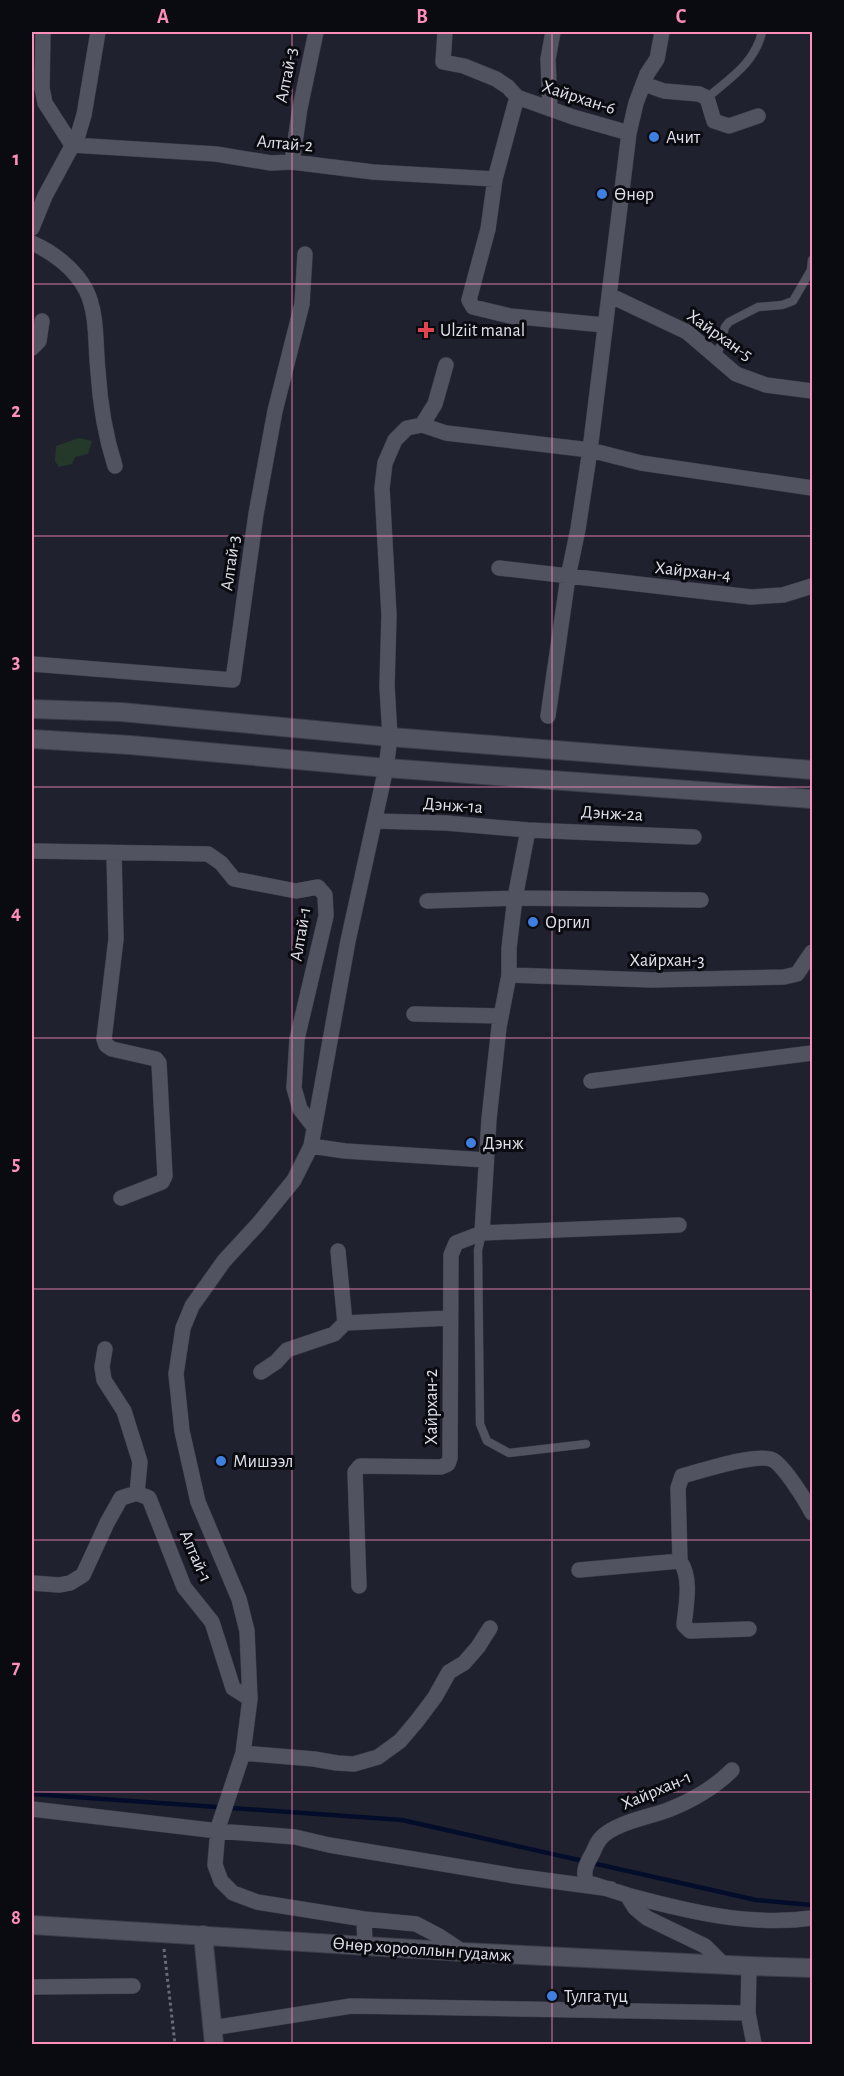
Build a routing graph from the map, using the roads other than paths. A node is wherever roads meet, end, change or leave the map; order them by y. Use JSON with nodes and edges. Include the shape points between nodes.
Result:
{"nodes":[{"id":1,"x":43,"y":32,"type":"edge"},
{"id":2,"x":98,"y":32,"type":"edge"},
{"id":3,"x":316,"y":32,"type":"edge"},
{"id":4,"x":445,"y":32,"type":"edge"},
{"id":5,"x":553,"y":32,"type":"edge"},
{"id":6,"x":662,"y":32,"type":"edge"},
{"id":7,"x":762,"y":32,"type":"edge"},
{"id":8,"x":644,"y":84,"type":"junction"},
{"id":9,"x":517,"y":97,"type":"junction"},
{"id":10,"x":38,"y":98,"type":"edge"},
{"id":11,"x":707,"y":98,"type":"junction"},
{"id":12,"x":550,"y":109,"type":"junction"},
{"id":13,"x":758,"y":116,"type":"dead end"},
{"id":14,"x":629,"y":133,"type":"junction"},
{"id":15,"x":72,"y":146,"type":"junction"},
{"id":16,"x":292,"y":162,"type":"junction"},
{"id":17,"x":495,"y":179,"type":"junction"},
{"id":18,"x":32,"y":228,"type":"edge"},
{"id":19,"x":32,"y":243,"type":"edge"},
{"id":20,"x":305,"y":254,"type":"dead end"},
{"id":21,"x":813,"y":260,"type":"edge"},
{"id":22,"x":609,"y":296,"type":"junction"},
{"id":23,"x":42,"y":321,"type":"dead end"},
{"id":24,"x":604,"y":325,"type":"junction"},
{"id":25,"x":32,"y":348,"type":"edge"},
{"id":26,"x":717,"y":357,"type":"junction"},
{"id":27,"x":446,"y":366,"type":"dead end"},
{"id":28,"x":813,"y":391,"type":"edge"},
{"id":29,"x":422,"y":425,"type":"junction"},
{"id":30,"x":590,"y":450,"type":"junction"},
{"id":31,"x":115,"y":466,"type":"dead end"},
{"id":32,"x":813,"y":488,"type":"edge"},
{"id":33,"x":500,"y":568,"type":"dead end"},
{"id":34,"x":568,"y":577,"type":"junction"},
{"id":35,"x":813,"y":586,"type":"edge"},
{"id":36,"x":32,"y":664,"type":"edge"},
{"id":37,"x":32,"y":709,"type":"edge"},
{"id":38,"x":548,"y":716,"type":"dead end"},
{"id":39,"x":390,"y":737,"type":"junction"},
{"id":40,"x":32,"y":739,"type":"edge"},
{"id":41,"x":386,"y":768,"type":"junction"},
{"id":42,"x":813,"y":770,"type":"edge"},
{"id":43,"x":813,"y":799,"type":"edge"},
{"id":44,"x":375,"y":821,"type":"junction"},
{"id":45,"x":528,"y":830,"type":"junction"},
{"id":46,"x":694,"y":837,"type":"dead end"},
{"id":47,"x":32,"y":851,"type":"edge"},
{"id":48,"x":114,"y":853,"type":"junction"},
{"id":49,"x":515,"y":898,"type":"junction"},
{"id":50,"x":701,"y":900,"type":"dead end"},
{"id":51,"x":427,"y":901,"type":"dead end"},
{"id":52,"x":813,"y":952,"type":"edge"},
{"id":53,"x":509,"y":975,"type":"junction"},
{"id":54,"x":414,"y":1014,"type":"dead end"},
{"id":55,"x":501,"y":1016,"type":"junction"},
{"id":56,"x":813,"y":1053,"type":"edge"},
{"id":57,"x":591,"y":1081,"type":"dead end"},
{"id":58,"x":314,"y":1127,"type":"junction"},
{"id":59,"x":310,"y":1146,"type":"junction"},
{"id":60,"x":486,"y":1160,"type":"junction"},
{"id":61,"x":121,"y":1197,"type":"dead end"},
{"id":62,"x":680,"y":1225,"type":"dead end"},
{"id":63,"x":482,"y":1233,"type":"junction"},
{"id":64,"x":338,"y":1251,"type":"dead end"},
{"id":65,"x":450,"y":1318,"type":"junction"},
{"id":66,"x":345,"y":1323,"type":"junction"},
{"id":67,"x":105,"y":1349,"type":"dead end"},
{"id":68,"x":261,"y":1372,"type":"dead end"},
{"id":69,"x":586,"y":1444,"type":"dead end"},
{"id":70,"x":137,"y":1493,"type":"junction"},
{"id":71,"x":813,"y":1513,"type":"edge"},
{"id":72,"x":680,"y":1561,"type":"junction"},
{"id":73,"x":579,"y":1570,"type":"dead end"},
{"id":74,"x":32,"y":1583,"type":"edge"},
{"id":75,"x":359,"y":1586,"type":"dead end"},
{"id":76,"x":490,"y":1628,"type":"dead end"},
{"id":77,"x":749,"y":1629,"type":"dead end"},
{"id":78,"x":250,"y":1699,"type":"junction"},
{"id":79,"x":243,"y":1753,"type":"junction"},
{"id":80,"x":732,"y":1770,"type":"dead end"},
{"id":81,"x":32,"y":1809,"type":"edge"},
{"id":82,"x":218,"y":1829,"type":"junction"},
{"id":83,"x":611,"y":1889,"type":"junction"},
{"id":84,"x":627,"y":1895,"type":"junction"},
{"id":85,"x":813,"y":1918,"type":"edge"},
{"id":86,"x":364,"y":1919,"type":"junction"},
{"id":87,"x":32,"y":1925,"type":"edge"},
{"id":88,"x":203,"y":1935,"type":"junction"},
{"id":89,"x":365,"y":1945,"type":"junction"},
{"id":90,"x":463,"y":1952,"type":"junction"},
{"id":91,"x":724,"y":1965,"type":"junction"},
{"id":92,"x":749,"y":1966,"type":"junction"},
{"id":93,"x":813,"y":1968,"type":"edge"},
{"id":94,"x":133,"y":1986,"type":"dead end"},
{"id":95,"x":32,"y":1987,"type":"edge"},
{"id":96,"x":748,"y":2013,"type":"junction"},
{"id":97,"x":213,"y":2036,"type":"edge"},
{"id":98,"x":754,"y":2044,"type":"edge"}],
"edges":[{"from":1,"to":10,"type":"street","via":[[42,88]]},
{"from":2,"to":15,"type":"street","via":[[84,115]]},
{"from":3,"to":16,"type":"street","name":"Алтай-3"},
{"from":4,"to":9,"type":"street","via":[[443,62],[496,78]]},
{"from":5,"to":12,"type":"street","via":[[548,59]]},
{"from":6,"to":8,"type":"street","via":[[657,59]]},
{"from":7,"to":11,"type":"lane","via":[[752,58]]},
{"from":8,"to":11,"type":"street"},
{"from":8,"to":14,"type":"street"},
{"from":9,"to":12,"type":"street","name":"Хайрхан-6"},
{"from":9,"to":17,"type":"street"},
{"from":10,"to":15,"type":"street"},
{"from":11,"to":13,"type":"street","via":[[714,122],[729,126]]},
{"from":12,"to":14,"type":"street","name":"Хайрхан-6"},
{"from":14,"to":22,"type":"street"},
{"from":15,"to":16,"type":"street","name":"Алтай-2","via":[[144,148]]},
{"from":15,"to":18,"type":"street"},
{"from":16,"to":17,"type":"street","name":"Алтай-2","via":[[373,172]]},
{"from":17,"to":24,"type":"street","via":[[488,229],[469,300],[473,307],[510,316]]},
{"from":19,"to":31,"type":"street","via":[[50,251],[70,270],[93,308],[100,398]]},
{"from":20,"to":36,"type":"street","name":"Алтай-3","via":[[302,304],[264,468],[233,680]]},
{"from":21,"to":26,"type":"lane","via":[[793,301],[758,307],[729,322]]},
{"from":22,"to":24,"type":"street"},
{"from":22,"to":26,"type":"street","name":"Хайрхан-5","via":[[687,332]]},
{"from":23,"to":25,"type":"street","via":[[39,341]]},
{"from":24,"to":30,"type":"street"},
{"from":26,"to":28,"type":"street","name":"Хайрхан-5","via":[[736,374],[766,385]]},
{"from":27,"to":29,"type":"street","via":[[435,404]]},
{"from":29,"to":30,"type":"street","via":[[446,433]]},
{"from":29,"to":39,"type":"street","via":[[407,428],[395,440],[385,463],[382,488]]},
{"from":30,"to":32,"type":"street","via":[[641,463]]},
{"from":30,"to":34,"type":"street"},
{"from":33,"to":34,"type":"street","name":"Хайрхан-4"},
{"from":34,"to":35,"type":"street","name":"Хайрхан-4","via":[[751,597],[783,595]]},
{"from":34,"to":38,"type":"street"},
{"from":37,"to":39,"type":"main road","via":[[121,712]]},
{"from":39,"to":41,"type":"street"},
{"from":39,"to":42,"type":"main road"},
{"from":40,"to":41,"type":"main road"},
{"from":41,"to":43,"type":"main road"},
{"from":41,"to":44,"type":"street"},
{"from":44,"to":45,"type":"street","name":"Дэнж-1а"},
{"from":44,"to":58,"type":"street","via":[[348,941]]},
{"from":45,"to":46,"type":"street","name":"Дэнж-2а"},
{"from":45,"to":49,"type":"street"},
{"from":47,"to":48,"type":"street","name":"Алтай-1"},
{"from":48,"to":58,"type":"street","name":"Алтай-1","via":[[208,854],[234,879],[296,891],[318,887],[325,895],[326,916],[297,1039],[294,1088],[300,1109]]},
{"from":48,"to":61,"type":"street","via":[[116,939],[104,1039],[112,1048],[159,1063],[165,1176],[162,1182]]},
{"from":49,"to":50,"type":"street"},
{"from":49,"to":51,"type":"street"},
{"from":49,"to":53,"type":"street","via":[[508,948]]},
{"from":52,"to":53,"type":"street","name":"Хайрхан-3","via":[[797,974],[784,977],[652,980]]},
{"from":53,"to":55,"type":"street"},
{"from":54,"to":55,"type":"street"},
{"from":55,"to":60,"type":"street"},
{"from":56,"to":57,"type":"street"},
{"from":58,"to":59,"type":"street"},
{"from":59,"to":60,"type":"street"},
{"from":59,"to":78,"type":"street","via":[[294,1180],[224,1261],[192,1306],[178,1353],[176,1374],[182,1431],[198,1502],[247,1631]]},
{"from":60,"to":63,"type":"street"},
{"from":62,"to":63,"type":"street","name":"Хайрхан-2"},
{"from":63,"to":65,"type":"street","name":"Хайрхан-2","via":[[456,1243],[450,1255]]},
{"from":63,"to":69,"type":"lane","via":[[478,1250],[480,1424],[487,1441],[508,1453]]},
{"from":64,"to":66,"type":"street"},
{"from":65,"to":66,"type":"street"},
{"from":65,"to":75,"type":"street","name":"Хайрхан-2","via":[[448,1464],[360,1466],[355,1473]]},
{"from":66,"to":68,"type":"street","via":[[334,1334],[287,1350]]},
{"from":67,"to":70,"type":"street","via":[[104,1380],[124,1411],[140,1462]]},
{"from":70,"to":74,"type":"street","via":[[121,1498],[83,1575],[59,1585]]},
{"from":70,"to":78,"type":"street","name":"Алтай-1","via":[[148,1497],[184,1587],[212,1623],[233,1688]]},
{"from":71,"to":72,"type":"street","via":[[774,1460],[760,1457],[682,1476],[678,1488]]},
{"from":72,"to":73,"type":"street"},
{"from":72,"to":77,"type":"street","via":[[687,1579],[684,1624],[690,1631]]},
{"from":76,"to":79,"type":"street","via":[[464,1663],[449,1672],[435,1697],[400,1741],[378,1757],[354,1764]]},
{"from":78,"to":79,"type":"street"},
{"from":79,"to":82,"type":"street"},
{"from":80,"to":83,"type":"street","name":"Хайрхан-1","via":[[720,1782],[670,1809],[624,1825],[600,1839],[585,1868],[586,1882]]},
{"from":81,"to":82,"type":"street"},
{"from":82,"to":83,"type":"street","via":[[295,1837]]},
{"from":82,"to":86,"type":"street","via":[[215,1865],[221,1881],[233,1893],[257,1902]]},
{"from":83,"to":84,"type":"street"},
{"from":84,"to":85,"type":"street","via":[[696,1912],[766,1921]]},
{"from":84,"to":91,"type":"street","via":[[647,1918],[705,1947]]},
{"from":86,"to":89,"type":"street"},
{"from":86,"to":90,"type":"street","via":[[416,1924]]},
{"from":87,"to":88,"type":"main road","name":"Өнөр хорооллын гудамж"},
{"from":88,"to":89,"type":"main road","name":"Өнөр хорооллын гудамж"},
{"from":88,"to":97,"type":"main road"},
{"from":89,"to":90,"type":"main road","name":"Өнөр хорооллын гудамж"},
{"from":90,"to":91,"type":"main road","name":"Өнөр хорооллын гудамж"},
{"from":91,"to":92,"type":"main road","name":"Өнөр хорооллын гудамж"},
{"from":92,"to":93,"type":"main road","name":"Өнөр хорооллын гудамж"},
{"from":92,"to":96,"type":"street"},
{"from":94,"to":95,"type":"street"},
{"from":96,"to":97,"type":"street","via":[[351,2006]]},
{"from":96,"to":98,"type":"street"}]}
